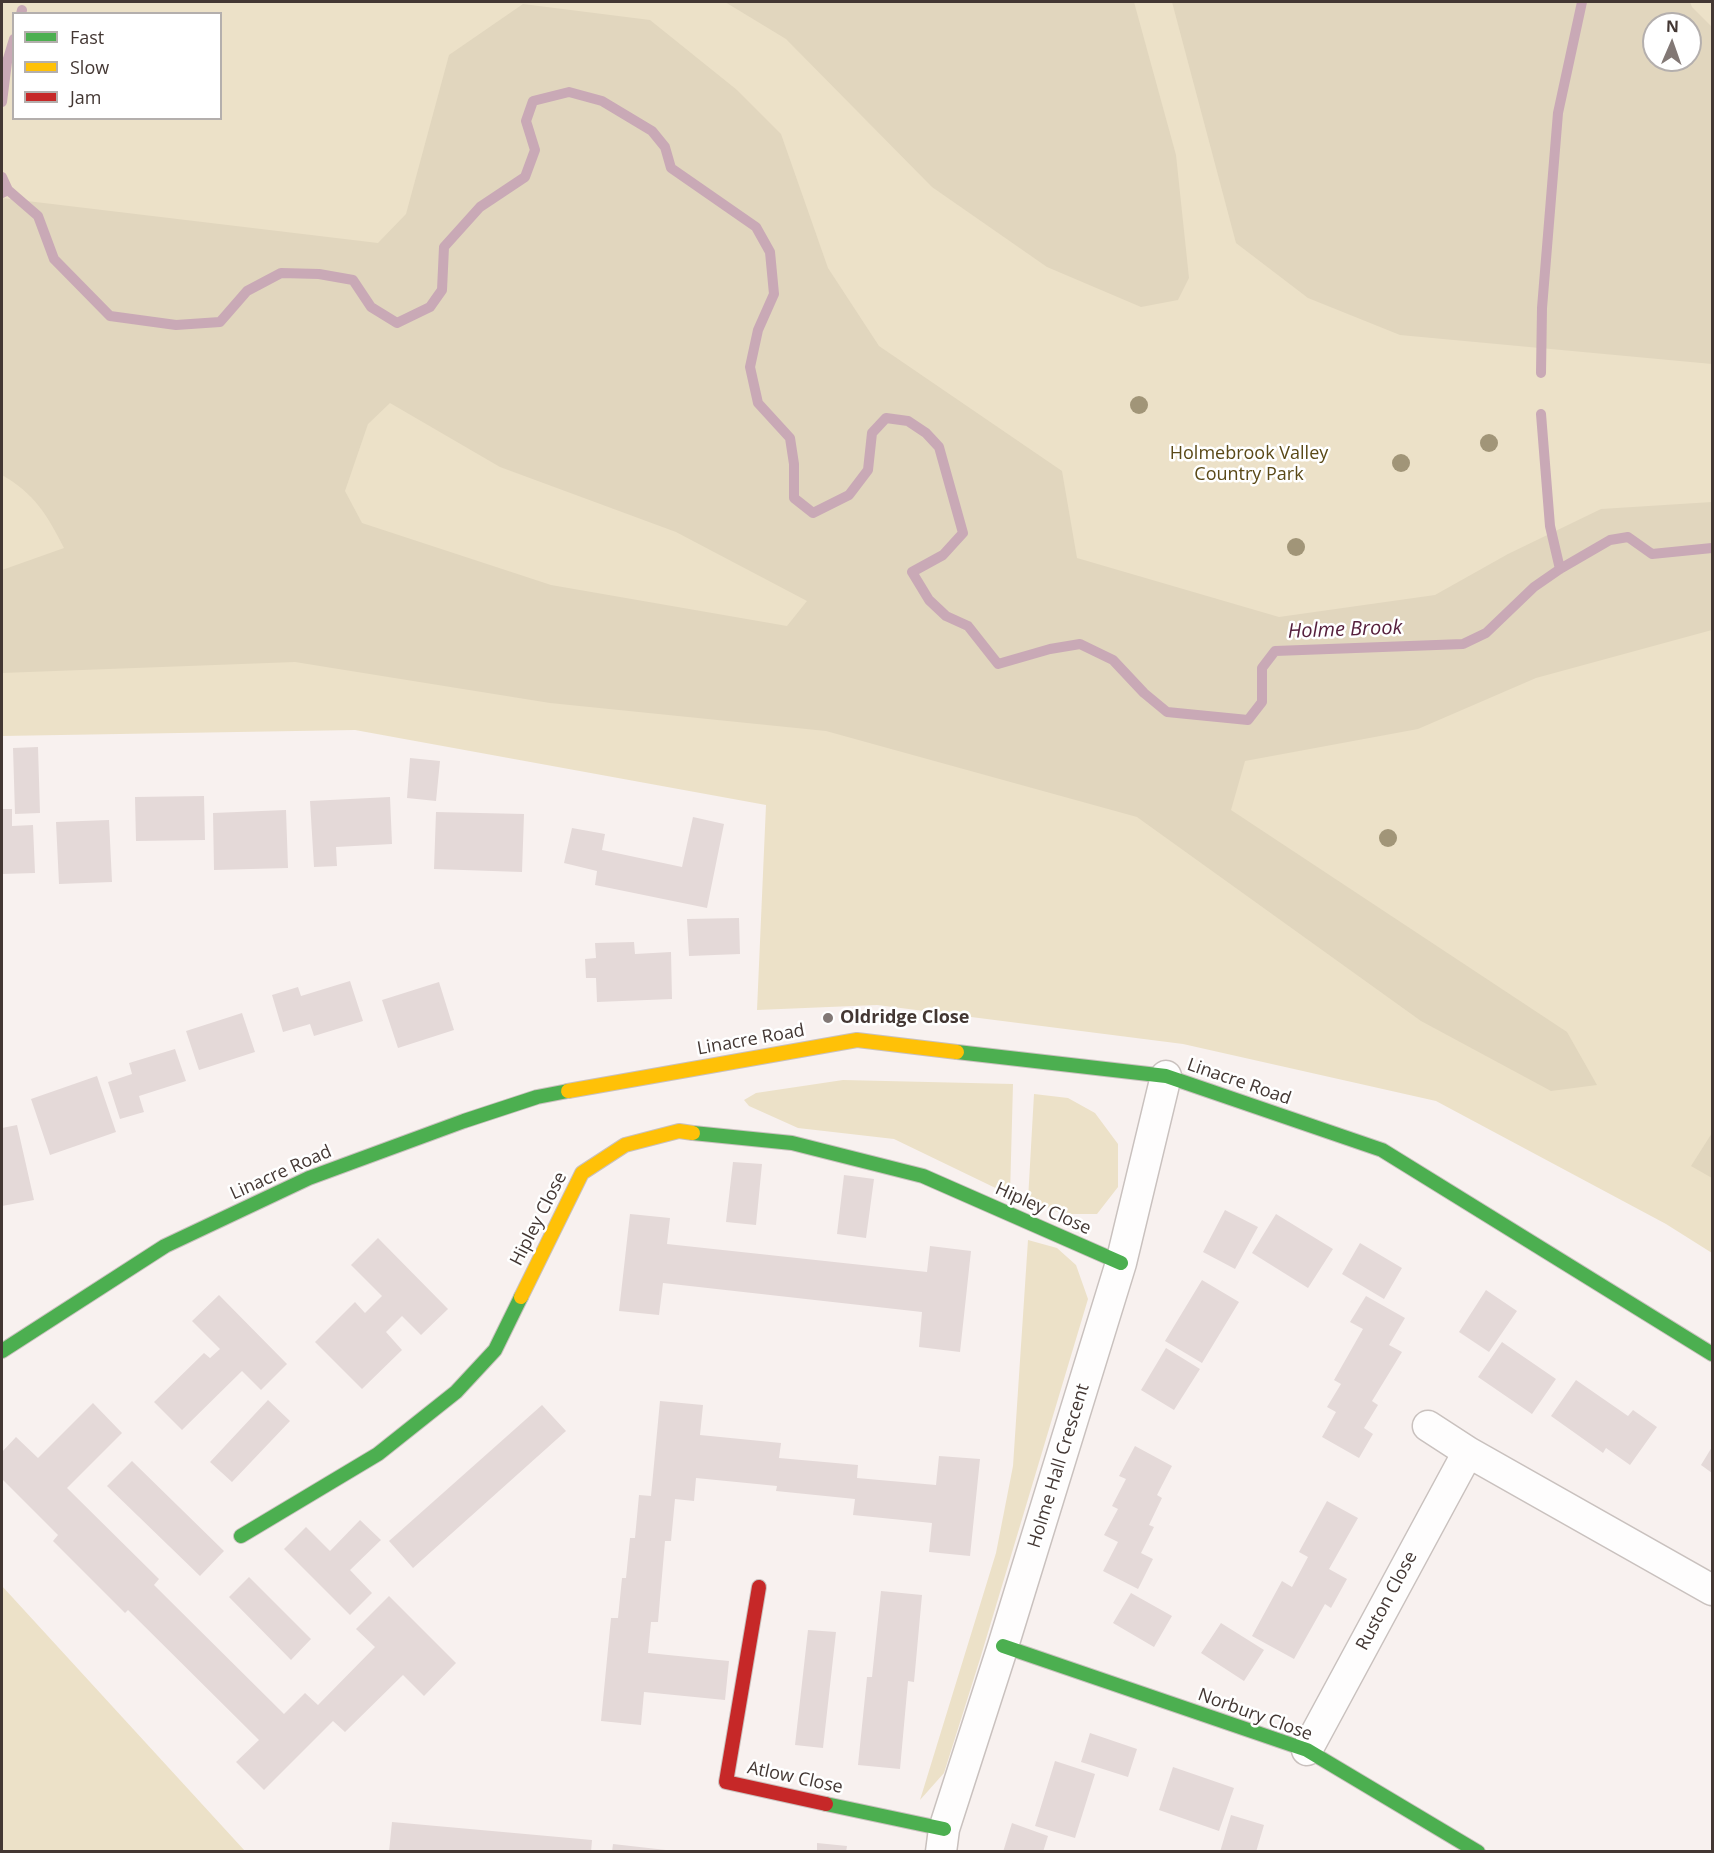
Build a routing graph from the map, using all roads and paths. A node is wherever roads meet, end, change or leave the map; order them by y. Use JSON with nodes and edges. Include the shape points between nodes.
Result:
{"nodes":[{"id":1,"x":1166,"y":1077,"type":"junction"},
{"id":2,"x":1121,"y":1263,"type":"junction"},
{"id":3,"x":2,"y":1351,"type":"edge"},
{"id":4,"x":1713,"y":1354,"type":"edge"},
{"id":5,"x":1428,"y":1426,"type":"dead end"},
{"id":6,"x":1468,"y":1452,"type":"junction"},
{"id":7,"x":241,"y":1536,"type":"dead end"},
{"id":8,"x":759,"y":1587,"type":"dead end"},
{"id":9,"x":1713,"y":1590,"type":"edge"},
{"id":10,"x":1004,"y":1646,"type":"junction"},
{"id":11,"x":1307,"y":1750,"type":"junction"},
{"id":12,"x":943,"y":1840,"type":"edge"},
{"id":13,"x":1478,"y":1851,"type":"edge"}],
"edges":[{"from":1,"to":2,"type":"street","name":"Holme Hall Crescent"},
{"from":1,"to":3,"type":"street","name":"Linacre Road","via":[[857,1040],[537,1097],[298,1182],[165,1246]]},
{"from":1,"to":4,"type":"street","name":"Linacre Road","via":[[1382,1150]]},
{"from":2,"to":7,"type":"street","name":"Hipley Close","via":[[923,1176],[792,1143],[679,1131],[625,1145],[582,1173],[495,1350],[456,1392],[378,1454]]},
{"from":2,"to":10,"type":"street","name":"Holme Hall Crescent"},
{"from":5,"to":6,"type":"street"},
{"from":6,"to":9,"type":"street"},
{"from":6,"to":11,"type":"street","name":"Ruston Close"},
{"from":8,"to":12,"type":"street","name":"Atlow Close","via":[[726,1782]]},
{"from":10,"to":11,"type":"street","name":"Norbury Close"},
{"from":10,"to":12,"type":"street","name":"Holme Hall Crescent"},
{"from":11,"to":13,"type":"street","name":"Norbury Close"}]}
